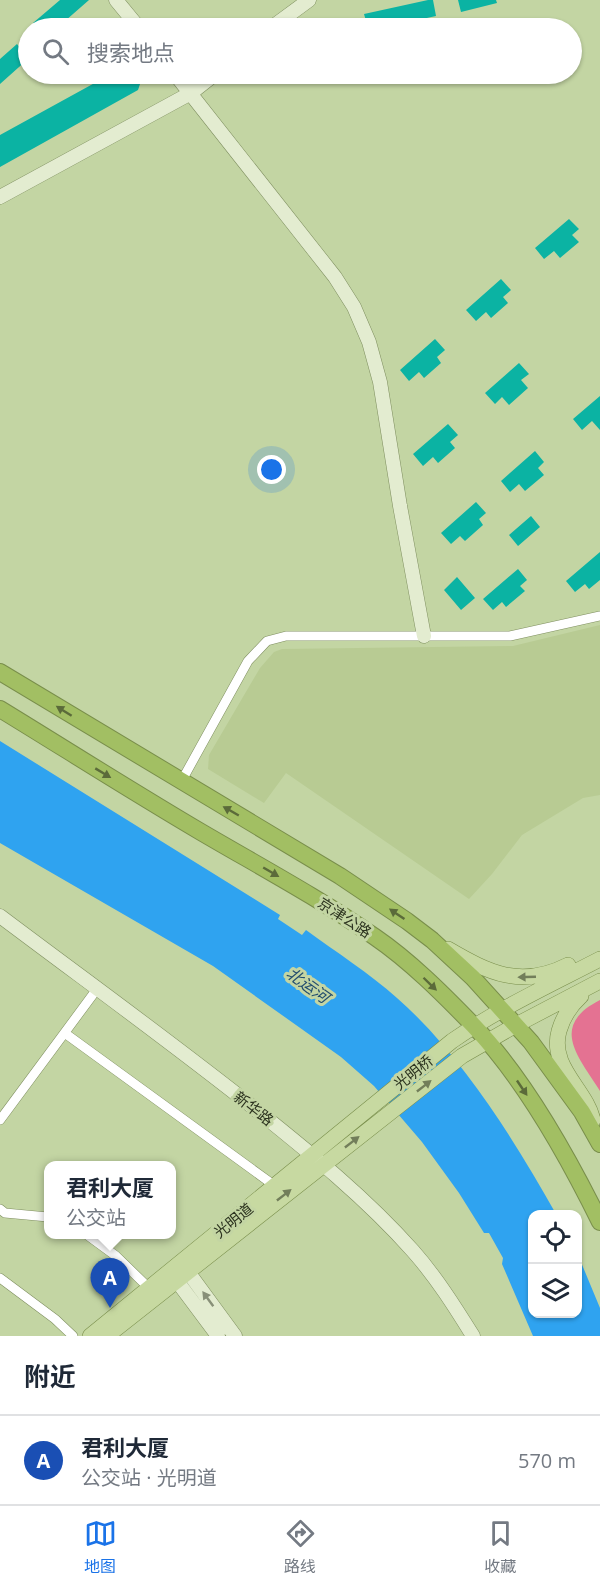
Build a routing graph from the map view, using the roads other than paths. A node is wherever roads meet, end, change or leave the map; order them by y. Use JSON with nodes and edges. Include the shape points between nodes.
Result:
{"nodes":[{"id":1,"x":116,"y":0,"type":"edge"},
{"id":2,"x":309,"y":0,"type":"edge"},
{"id":3,"x":131,"y":18,"type":"edge"},
{"id":4,"x":285,"y":18,"type":"edge"},
{"id":5,"x":184,"y":84,"type":"edge"},
{"id":6,"x":202,"y":84,"type":"edge"},
{"id":7,"x":191,"y":93,"type":"junction"},
{"id":8,"x":0,"y":197,"type":"edge"},
{"id":9,"x":600,"y":616,"type":"edge"},
{"id":10,"x":424,"y":636,"type":"junction"},
{"id":11,"x":0,"y":672,"type":"edge"},
{"id":12,"x":0,"y":709,"type":"edge"},
{"id":13,"x":181,"y":782,"type":"junction"},
{"id":14,"x":0,"y":916,"type":"edge"},
{"id":15,"x":0,"y":925,"type":"edge"},
{"id":16,"x":432,"y":940,"type":"junction"},
{"id":17,"x":600,"y":949,"type":"edge"},
{"id":18,"x":600,"y":959,"type":"edge"},
{"id":19,"x":597,"y":983,"type":"edge"},
{"id":20,"x":95,"y":992,"type":"junction"},
{"id":21,"x":502,"y":1010,"type":"junction"},
{"id":22,"x":516,"y":1025,"type":"junction"},
{"id":23,"x":474,"y":1026,"type":"junction"},
{"id":24,"x":66,"y":1034,"type":"junction"},
{"id":25,"x":486,"y":1041,"type":"junction"},
{"id":26,"x":375,"y":1103,"type":"joint"},
{"id":27,"x":386,"y":1116,"type":"joint"},
{"id":28,"x":0,"y":1120,"type":"edge"},
{"id":29,"x":598,"y":1141,"type":"edge"},
{"id":30,"x":316,"y":1162,"type":"junction"},
{"id":31,"x":275,"y":1186,"type":"junction"},
{"id":32,"x":2,"y":1214,"type":"edge"},
{"id":33,"x":44,"y":1217,"type":"edge"},
{"id":34,"x":600,"y":1222,"type":"edge"},
{"id":35,"x":93,"y":1239,"type":"edge"},
{"id":36,"x":179,"y":1271,"type":"junction"},
{"id":37,"x":0,"y":1278,"type":"edge"},
{"id":38,"x":153,"y":1292,"type":"junction"},
{"id":39,"x":73,"y":1336,"type":"edge"},
{"id":40,"x":90,"y":1336,"type":"edge"},
{"id":41,"x":107,"y":1336,"type":"edge"},
{"id":42,"x":218,"y":1336,"type":"edge"},
{"id":43,"x":235,"y":1336,"type":"edge"},
{"id":44,"x":467,"y":1336,"type":"edge"},
{"id":45,"x":473,"y":1336,"type":"edge"}],
"edges":[{"from":1,"to":3,"type":"street"},
{"from":2,"to":4,"type":"street"},
{"from":5,"to":7,"type":"street"},
{"from":6,"to":7,"type":"street"},
{"from":7,"to":8,"type":"street"},
{"from":7,"to":10,"type":"street","via":[[335,277],[369,342],[380,382]]},
{"from":9,"to":10,"type":"street","via":[[510,636]]},
{"from":10,"to":13,"type":"street","via":[[286,636],[267,640],[248,662]]},
{"from":13,"to":11,"type":"highway","name":"京津公路","one_way":true},
{"from":12,"to":23,"type":"highway","name":"京津公路","one_way":true,"via":[[328,905],[377,938]]},
{"from":16,"to":13,"type":"highway","name":"京津公路","one_way":true,"via":[[340,876]]},
{"from":14,"to":20,"type":"street","name":"新华路"},
{"from":15,"to":20,"type":"street","name":"新华路"},
{"from":17,"to":16,"type":"main road","one_way":true,"via":[[555,972],[522,978],[486,969]]},
{"from":16,"to":21,"type":"highway","name":"京津公路"},
{"from":18,"to":21,"type":"main road"},
{"from":19,"to":22,"type":"main road"},
{"from":19,"to":29,"type":"main road","via":[[568,1010],[561,1021],[556,1047],[592,1116]]},
{"from":20,"to":24,"type":"street"},
{"from":20,"to":30,"type":"street","name":"新华路"},
{"from":21,"to":22,"type":"highway","name":"京津公路"},
{"from":21,"to":23,"type":"main road"},
{"from":22,"to":25,"type":"main road"},
{"from":22,"to":29,"type":"highway","name":"京津公路","via":[[577,1105]]},
{"from":23,"to":25,"type":"highway","name":"京津公路"},
{"from":23,"to":26,"type":"main road","name":"光明桥"},
{"from":24,"to":28,"type":"street"},
{"from":24,"to":31,"type":"street"},
{"from":27,"to":25,"type":"main road","name":"光明桥","one_way":true},
{"from":25,"to":34,"type":"highway","name":"京津公路","one_way":true,"via":[[549,1130]]},
{"from":26,"to":30,"type":"main road","name":"光明道"},
{"from":30,"to":27,"type":"main road","name":"光明道","one_way":true},
{"from":30,"to":31,"type":"main road","name":"光明道"},
{"from":36,"to":30,"type":"main road","name":"光明道","one_way":true},
{"from":30,"to":44,"type":"street","name":"新华路","via":[[401,1245]]},
{"from":30,"to":45,"type":"street","name":"新华路","via":[[361,1197],[414,1252]]},
{"from":31,"to":36,"type":"main road","name":"光明道"},
{"from":32,"to":33,"type":"street"},
{"from":35,"to":38,"type":"street"},
{"from":36,"to":38,"type":"main road","name":"光明道"},
{"from":36,"to":42,"type":"street"},
{"from":43,"to":36,"type":"street","one_way":true},
{"from":37,"to":39,"type":"street"},
{"from":38,"to":40,"type":"main road","name":"光明道"},
{"from":38,"to":41,"type":"main road","name":"光明道"}]}
